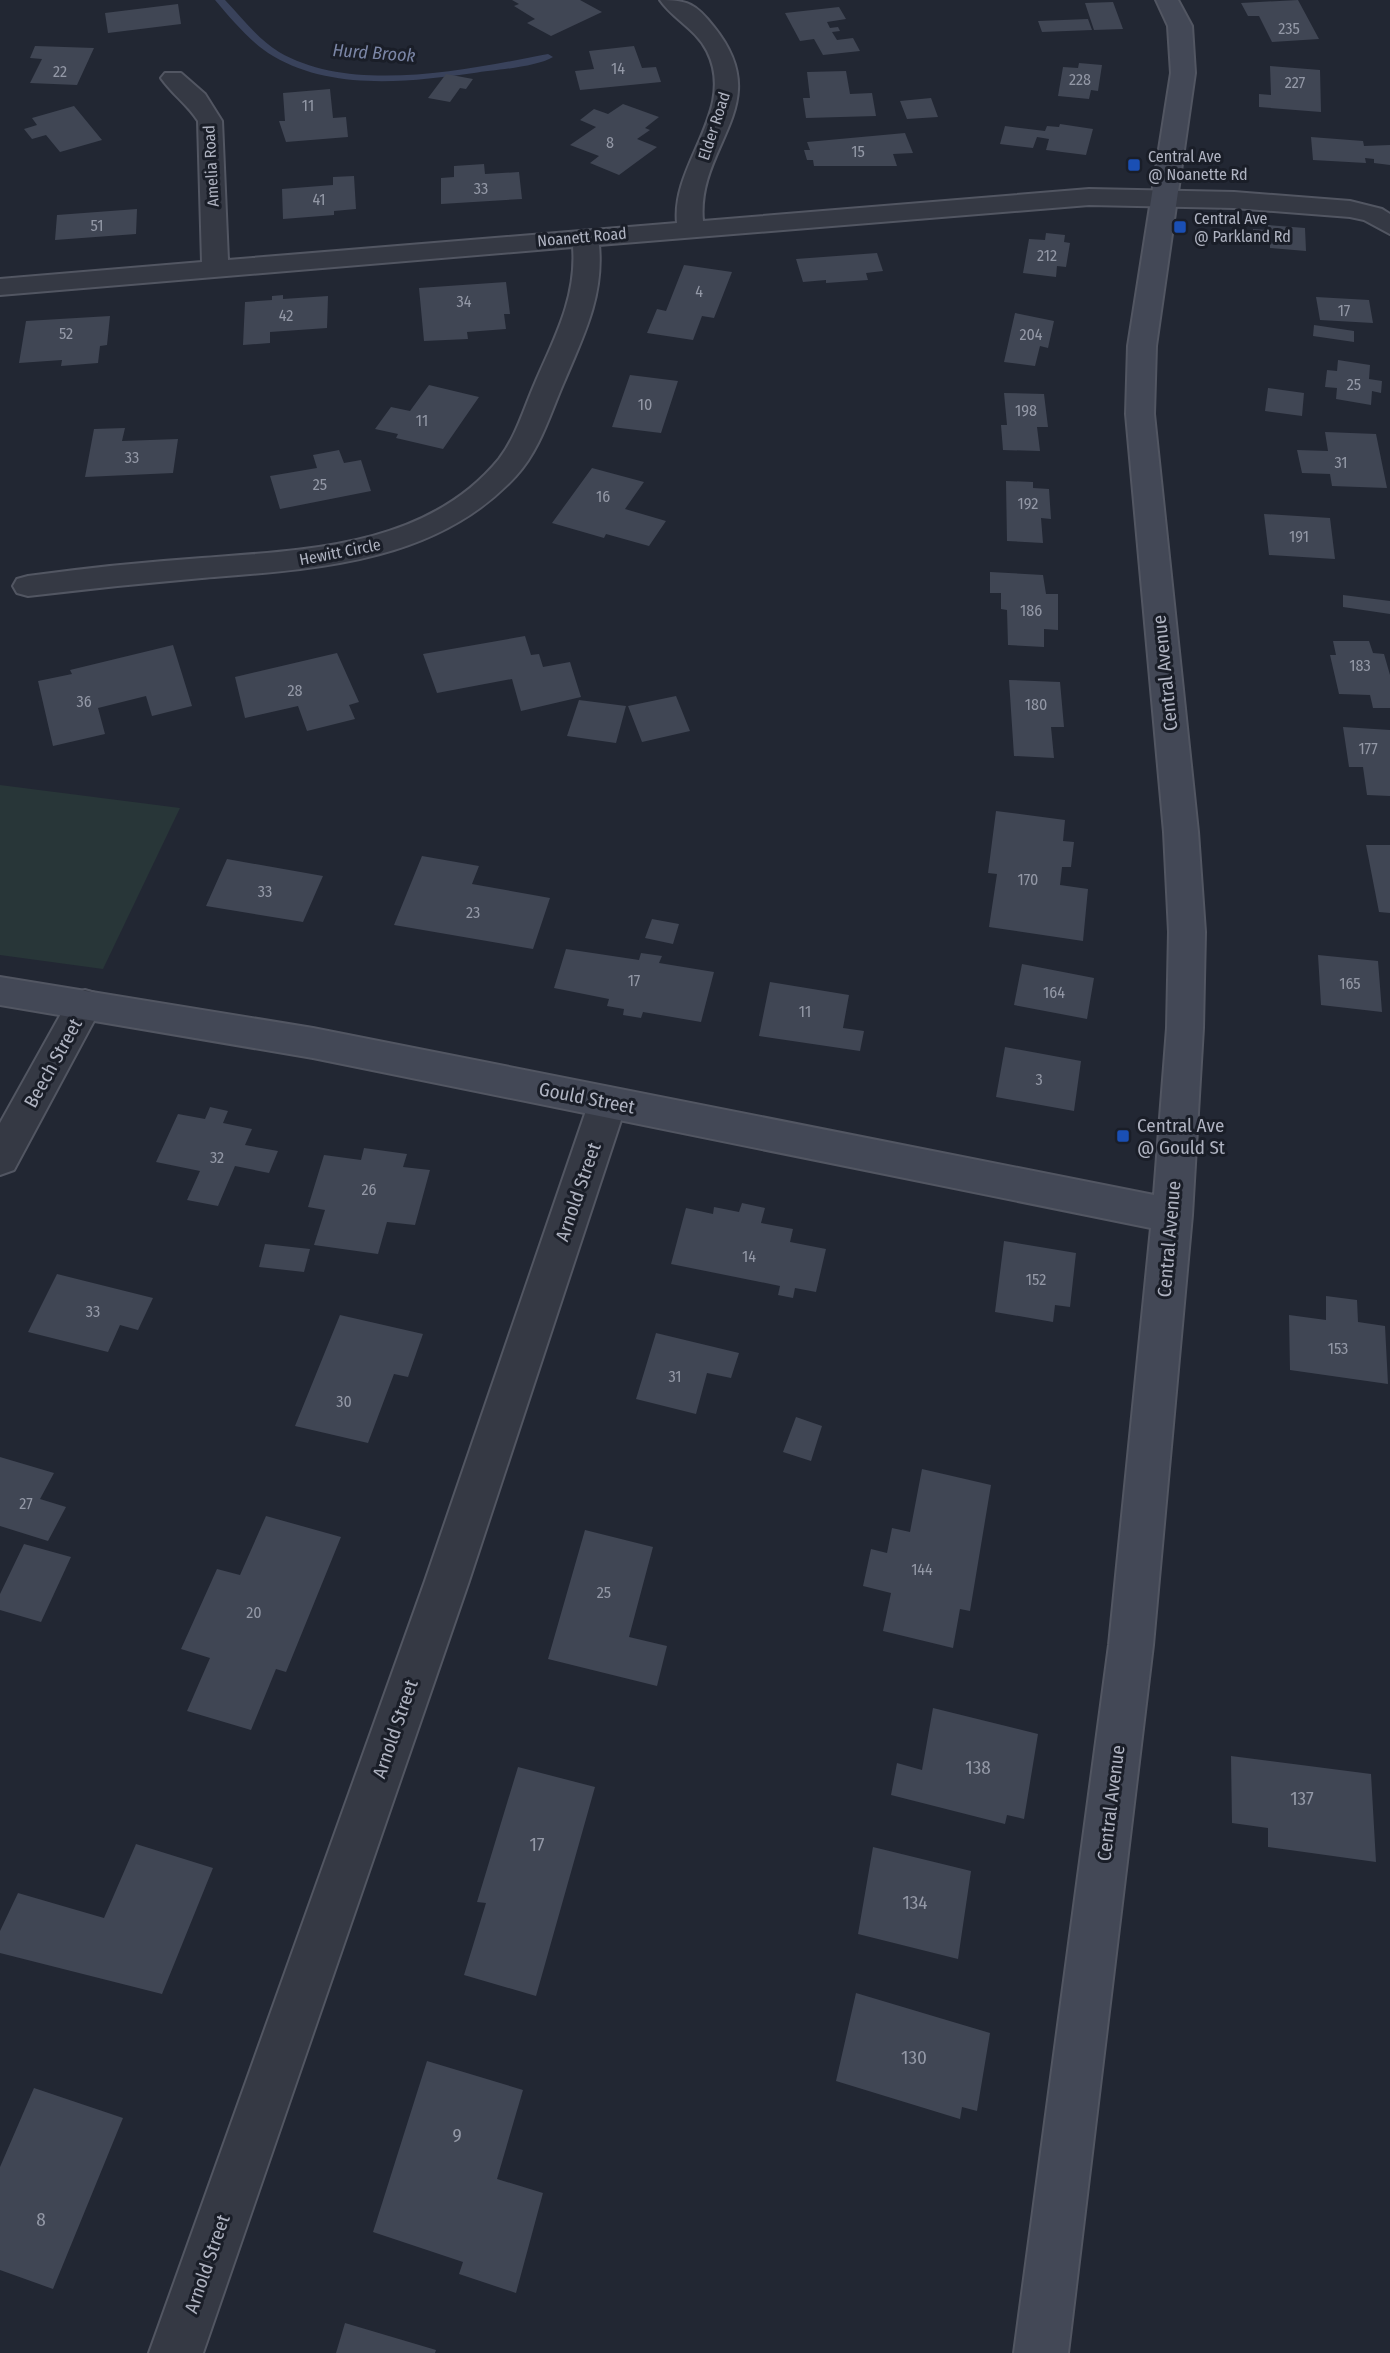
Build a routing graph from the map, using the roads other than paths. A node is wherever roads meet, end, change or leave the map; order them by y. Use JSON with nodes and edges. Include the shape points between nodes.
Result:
{"nodes":[{"id":1,"x":671,"y":0,"type":"edge"},
{"id":2,"x":1167,"y":0,"type":"edge"},
{"id":3,"x":173,"y":78,"type":"dead end"},
{"id":4,"x":1164,"y":198,"type":"junction"},
{"id":5,"x":1390,"y":226,"type":"edge"},
{"id":6,"x":691,"y":228,"type":"junction"},
{"id":7,"x":585,"y":237,"type":"junction"},
{"id":8,"x":215,"y":268,"type":"junction"},
{"id":9,"x":0,"y":287,"type":"edge"},
{"id":10,"x":28,"y":586,"type":"dead end"},
{"id":11,"x":0,"y":990,"type":"edge"},
{"id":12,"x":85,"y":1004,"type":"junction"},
{"id":13,"x":608,"y":1102,"type":"junction"},
{"id":14,"x":0,"y":1159,"type":"edge"},
{"id":15,"x":1171,"y":1215,"type":"junction"},
{"id":16,"x":176,"y":2353,"type":"edge"},
{"id":17,"x":1041,"y":2353,"type":"edge"}],
"edges":[{"from":1,"to":6,"type":"street","name":"Elder Road","via":[[710,36],[727,83],[723,108],[691,193]]},
{"from":2,"to":4,"type":"main road","name":"Central Avenue","via":[[1180,26],[1183,73]]},
{"from":3,"to":8,"type":"street","name":"Amelia Road","via":[[196,99],[210,121]]},
{"from":4,"to":5,"type":"street","name":"Noanett Road","via":[[1350,209],[1373,214]]},
{"from":4,"to":6,"type":"street","name":"Noanett Road","via":[[1089,197]]},
{"from":4,"to":15,"type":"main road","name":"Central Avenue","via":[[1142,346],[1140,403],[1187,932]]},
{"from":6,"to":7,"type":"street","name":"Noanett Road"},
{"from":7,"to":8,"type":"street","name":"Noanett Road"},
{"from":7,"to":10,"type":"street","name":"Hewitt Circle","via":[[588,276],[584,301],[524,441],[506,469],[455,511],[391,542],[334,556]]},
{"from":8,"to":9,"type":"street","name":"Noanett Road"},
{"from":11,"to":12,"type":"main road","name":"Gould Street"},
{"from":12,"to":13,"type":"main road","name":"Gould Street","via":[[244,1030]]},
{"from":12,"to":14,"type":"street","name":"Beech Street"},
{"from":13,"to":15,"type":"main road","name":"Gould Street"},
{"from":13,"to":16,"type":"street","name":"Arnold Street","via":[[451,1568]]},
{"from":15,"to":17,"type":"main road","name":"Central Avenue","via":[[1131,1645]]}]}
